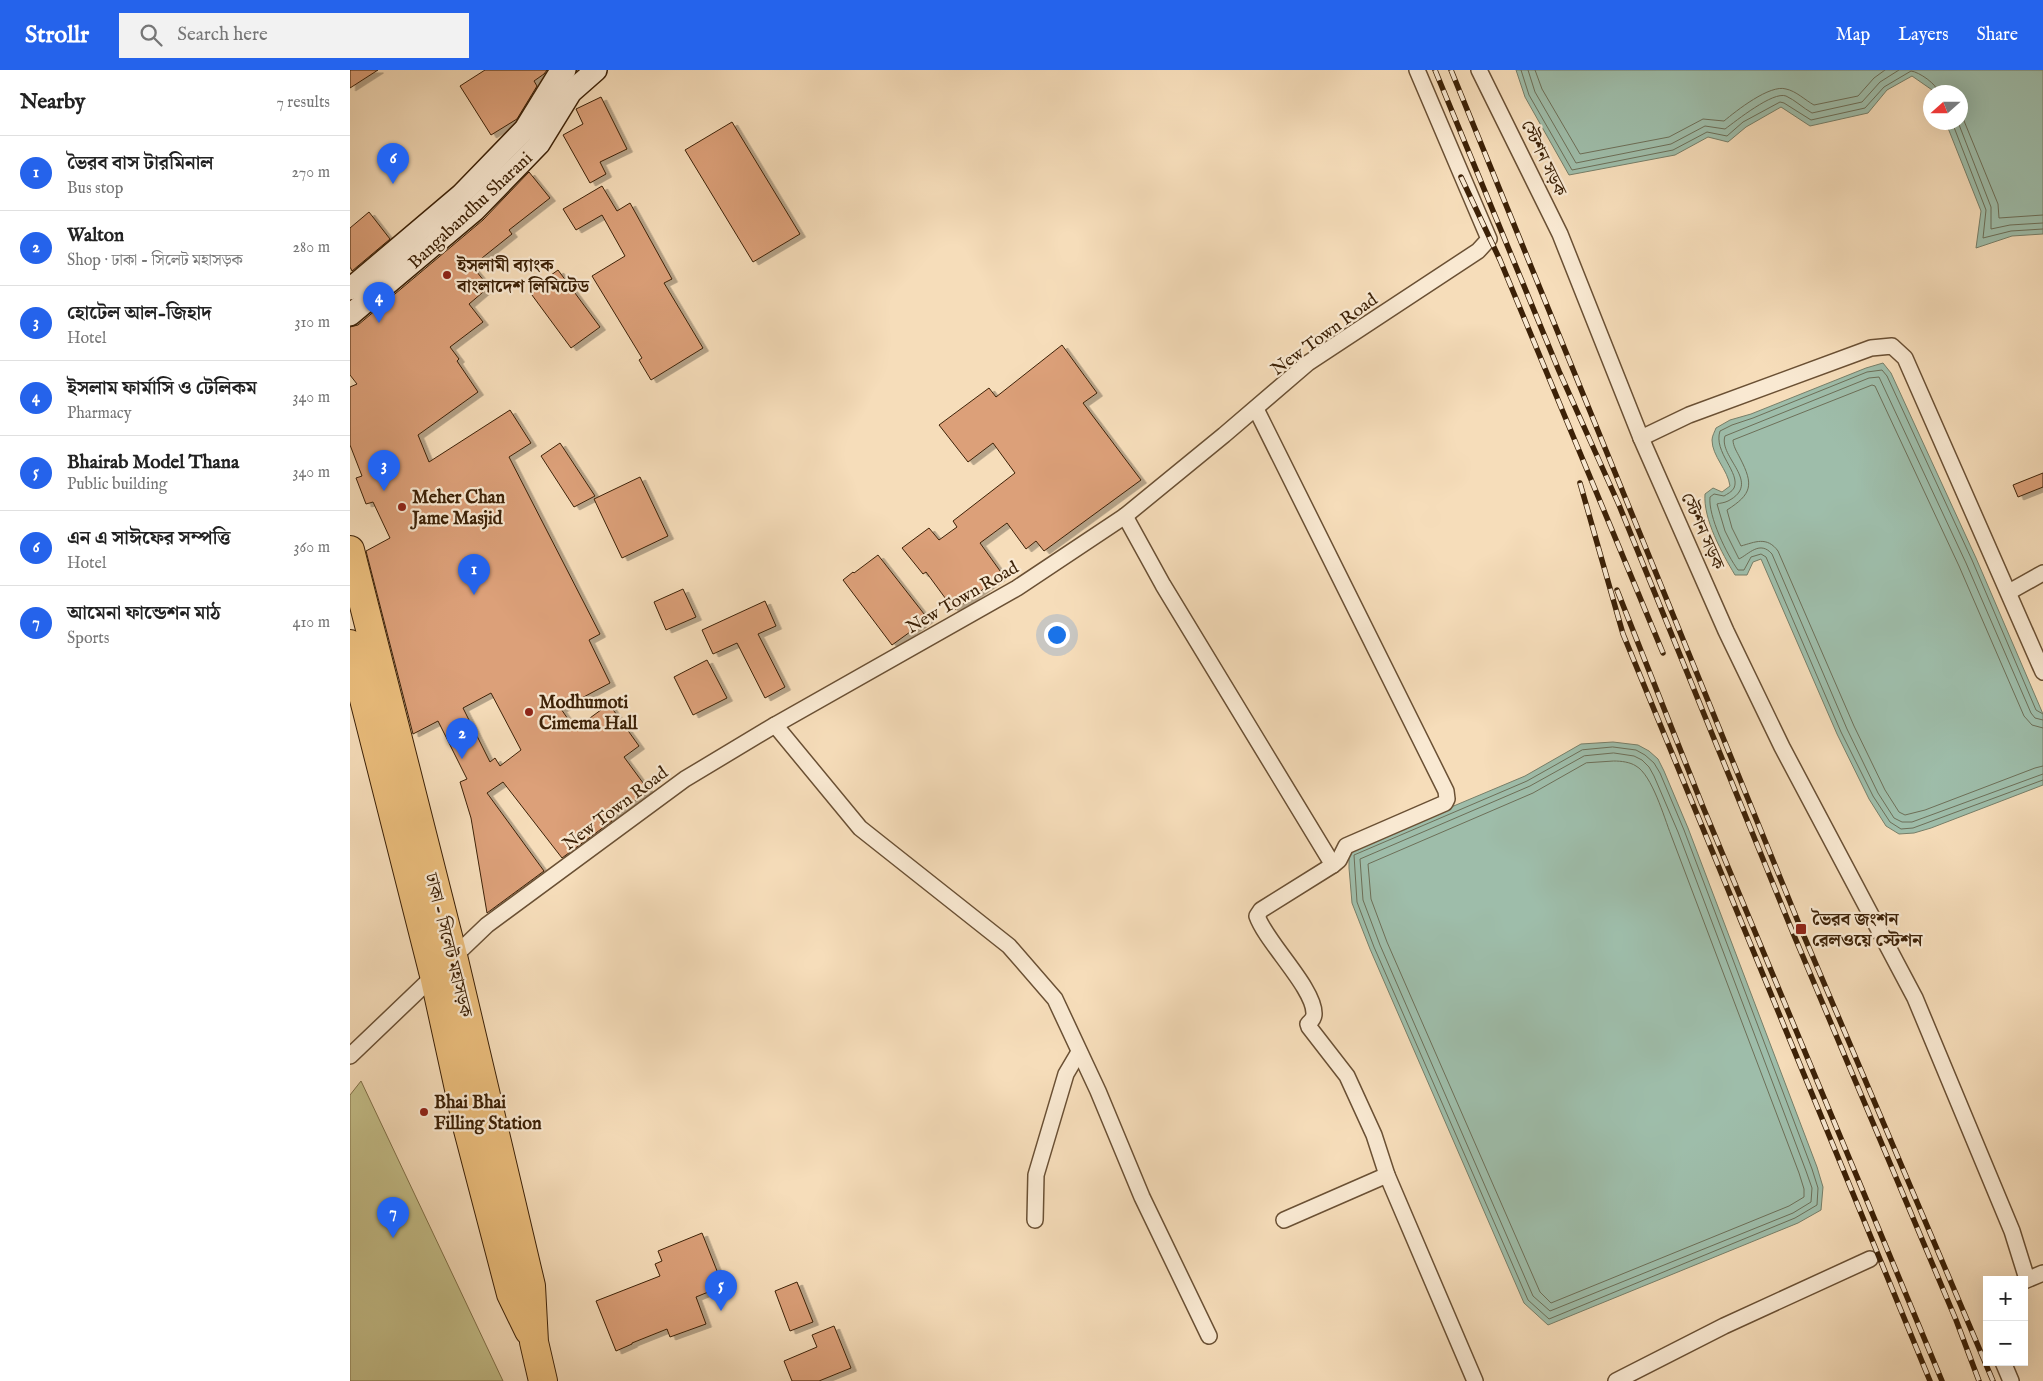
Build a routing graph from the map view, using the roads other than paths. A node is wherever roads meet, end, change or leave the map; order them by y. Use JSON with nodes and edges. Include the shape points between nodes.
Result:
{"nodes":[{"id":1,"x":565,"y":70,"type":"edge"},
{"id":2,"x":596,"y":70,"type":"edge"},
{"id":3,"x":1417,"y":70,"type":"edge"},
{"id":4,"x":1479,"y":70,"type":"edge"},
{"id":5,"x":350,"y":289,"type":"edge"},
{"id":6,"x":350,"y":315,"type":"edge"},
{"id":7,"x":1256,"y":409,"type":"junction"},
{"id":8,"x":1641,"y":438,"type":"junction"},
{"id":9,"x":1125,"y":516,"type":"junction"},
{"id":10,"x":350,"y":550,"type":"edge"},
{"id":11,"x":2043,"y":572,"type":"edge"},
{"id":12,"x":2009,"y":592,"type":"junction"},
{"id":13,"x":350,"y":644,"type":"edge"},
{"id":14,"x":2043,"y":672,"type":"edge"},
{"id":15,"x":775,"y":725,"type":"junction"},
{"id":16,"x":1333,"y":865,"type":"junction"},
{"id":17,"x":443,"y":965,"type":"junction"},
{"id":18,"x":353,"y":1046,"type":"edge"},
{"id":19,"x":1079,"y":1052,"type":"junction"},
{"id":20,"x":1387,"y":1175,"type":"junction"},
{"id":21,"x":1035,"y":1220,"type":"dead end"},
{"id":22,"x":1284,"y":1220,"type":"dead end"},
{"id":23,"x":1870,"y":1259,"type":"dead end"},
{"id":24,"x":2043,"y":1273,"type":"edge"},
{"id":25,"x":2025,"y":1276,"type":"edge"},
{"id":26,"x":2028,"y":1279,"type":"edge"},
{"id":27,"x":1209,"y":1336,"type":"dead end"},
{"id":28,"x":2005,"y":1366,"type":"edge"},
{"id":29,"x":543,"y":1381,"type":"edge"},
{"id":30,"x":1475,"y":1381,"type":"edge"},
{"id":31,"x":1616,"y":1381,"type":"edge"},
{"id":32,"x":2011,"y":1381,"type":"edge"}],
"edges":[{"from":1,"to":5,"type":"street","name":"Bangabandhu Sharani","via":[[557,77],[525,129],[461,195]]},
{"from":2,"to":6,"type":"street","name":"Bangabandhu Sharani","via":[[572,92],[539,144],[475,210]]},
{"from":3,"to":7,"type":"street","name":"New Town Road","via":[[1489,239],[1478,251],[1308,363]]},
{"from":4,"to":8,"type":"street","name":"স্টেশন সড়ক","via":[[1560,234]]},
{"from":7,"to":9,"type":"street","name":"New Town Road"},
{"from":7,"to":16,"type":"street","via":[[1446,791],[1445,803],[1351,843]]},
{"from":8,"to":12,"type":"street","via":[[1689,415],[1871,348],[1892,346],[1904,358]]},
{"from":8,"to":25,"type":"street","name":"স্টেশন সড়ক","via":[[1726,631],[1782,747],[1915,998],[2012,1231]]},
{"from":9,"to":15,"type":"street","name":"New Town Road","via":[[1017,588]]},
{"from":9,"to":16,"type":"street"},
{"from":10,"to":17,"type":"highway","name":"ঢাকা - সিলেট মহাসড়ক"},
{"from":11,"to":12,"type":"street"},
{"from":12,"to":14,"type":"street"},
{"from":13,"to":17,"type":"highway","name":"ঢাকা - সিলেট মহাসড়ক"},
{"from":15,"to":17,"type":"street","name":"New Town Road","via":[[685,779],[487,926]]},
{"from":15,"to":19,"type":"street","via":[[860,828],[1009,946],[1055,999]]},
{"from":16,"to":20,"type":"street","via":[[1261,910],[1257,916],[1308,995],[1314,1012],[1309,1027],[1346,1076],[1374,1135]]},
{"from":17,"to":18,"type":"street","name":"New Town Road"},
{"from":17,"to":29,"type":"highway","name":"ঢাকা - সিলেট মহাসড়ক","via":[[468,1130],[511,1294],[534,1342]]},
{"from":19,"to":21,"type":"street","via":[[1066,1074],[1036,1175]]},
{"from":19,"to":27,"type":"street","via":[[1142,1197]]},
{"from":20,"to":22,"type":"street"},
{"from":20,"to":30,"type":"street"},
{"from":23,"to":31,"type":"street","via":[[1724,1326]]},
{"from":24,"to":26,"type":"street"},
{"from":28,"to":32,"type":"street"}]}
